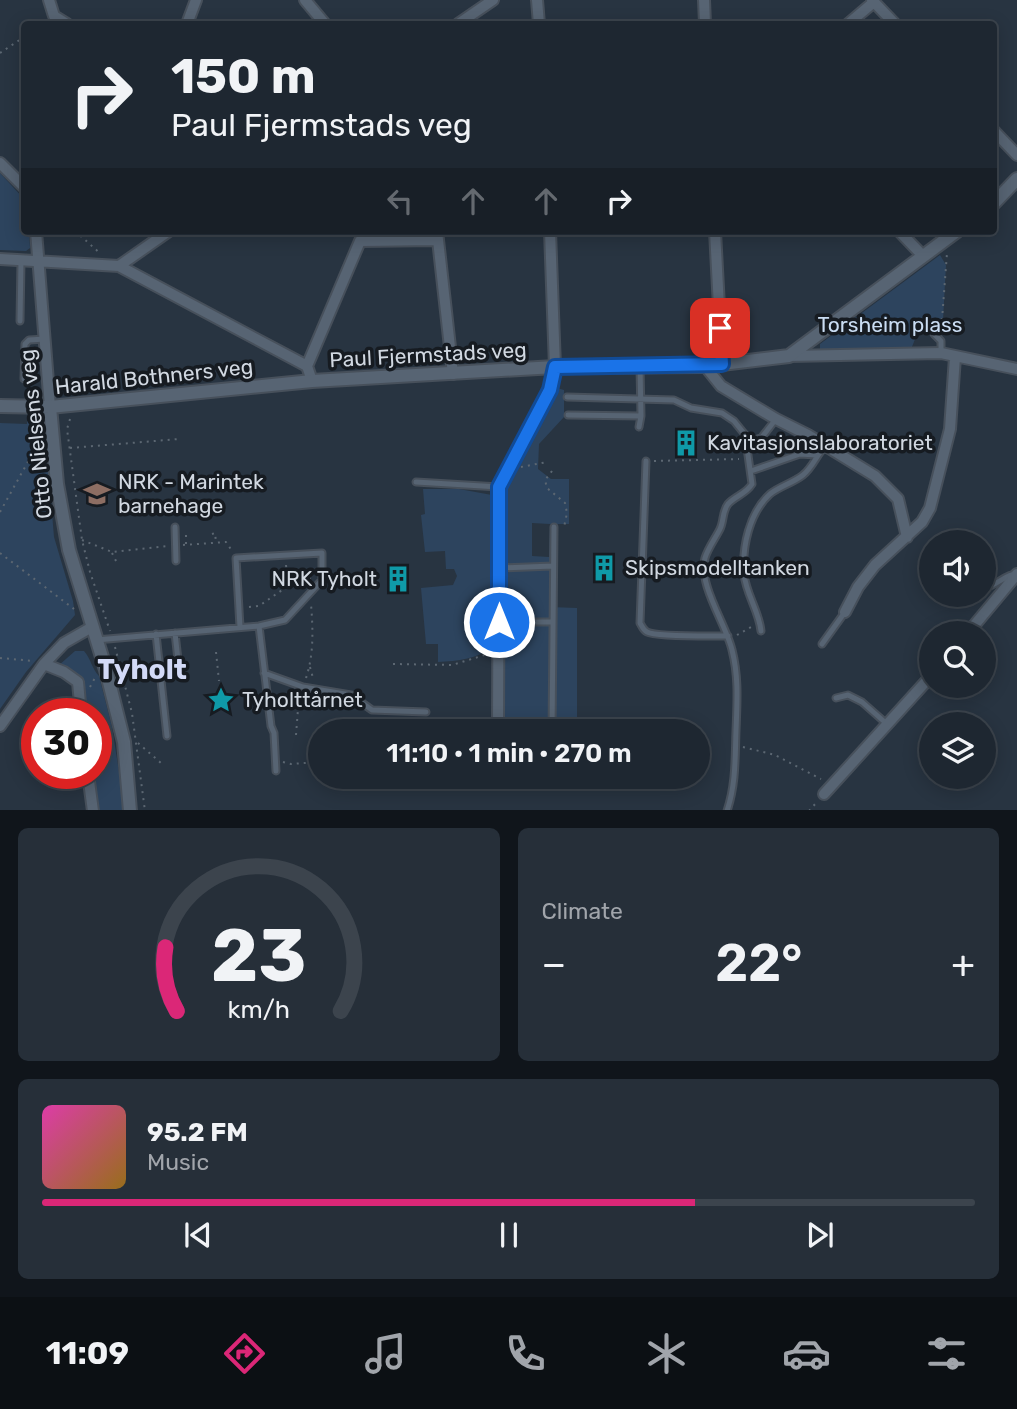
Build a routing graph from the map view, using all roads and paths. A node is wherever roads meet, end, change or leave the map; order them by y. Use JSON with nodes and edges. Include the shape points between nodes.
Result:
{"nodes":[{"id":1,"x":49,"y":0,"type":"edge"},
{"id":2,"x":196,"y":0,"type":"edge"},
{"id":3,"x":305,"y":0,"type":"edge"},
{"id":4,"x":493,"y":0,"type":"edge"},
{"id":5,"x":537,"y":0,"type":"edge"},
{"id":6,"x":704,"y":0,"type":"edge"},
{"id":7,"x":873,"y":1,"type":"edge"},
{"id":8,"x":62,"y":21,"type":"edge"},
{"id":9,"x":188,"y":21,"type":"edge"},
{"id":10,"x":322,"y":21,"type":"edge"},
{"id":11,"x":462,"y":21,"type":"edge"},
{"id":12,"x":539,"y":21,"type":"edge"},
{"id":13,"x":705,"y":21,"type":"edge"},
{"id":14,"x":851,"y":21,"type":"edge"},
{"id":15,"x":892,"y":21,"type":"edge"},
{"id":16,"x":21,"y":39,"type":"edge"},
{"id":17,"x":0,"y":53,"type":"edge"},
{"id":18,"x":997,"y":134,"type":"edge"},
{"id":19,"x":1017,"y":155,"type":"edge"},
{"id":20,"x":3,"y":170,"type":"edge"},
{"id":21,"x":1017,"y":179,"type":"edge"},
{"id":22,"x":21,"y":185,"type":"edge"},
{"id":23,"x":997,"y":200,"type":"edge"},
{"id":24,"x":37,"y":235,"type":"edge"},
{"id":25,"x":80,"y":235,"type":"edge"},
{"id":26,"x":163,"y":235,"type":"edge"},
{"id":27,"x":437,"y":235,"type":"edge"},
{"id":28,"x":550,"y":235,"type":"edge"},
{"id":29,"x":715,"y":235,"type":"edge"},
{"id":30,"x":903,"y":235,"type":"edge"},
{"id":31,"x":951,"y":235,"type":"edge"},
{"id":32,"x":952,"y":235,"type":"edge"},
{"id":33,"x":363,"y":236,"type":"edge"},
{"id":34,"x":923,"y":256,"type":"junction"},
{"id":35,"x":0,"y":259,"type":"edge"},
{"id":36,"x":21,"y":260,"type":"junction"},
{"id":37,"x":40,"y":262,"type":"junction"},
{"id":38,"x":116,"y":266,"type":"junction"},
{"id":39,"x":20,"y":321,"type":"dead end"},
{"id":40,"x":934,"y":323,"type":"joint"},
{"id":41,"x":45,"y":339,"type":"junction"},
{"id":42,"x":941,"y":353,"type":"junction"},
{"id":43,"x":789,"y":356,"type":"junction"},
{"id":44,"x":955,"y":357,"type":"junction"},
{"id":45,"x":722,"y":364,"type":"junction"},
{"id":46,"x":307,"y":366,"type":"junction"},
{"id":47,"x":705,"y":366,"type":"junction"},
{"id":48,"x":555,"y":367,"type":"junction"},
{"id":49,"x":640,"y":367,"type":"junction"},
{"id":50,"x":1017,"y":369,"type":"edge"},
{"id":51,"x":453,"y":374,"type":"junction"},
{"id":52,"x":24,"y":379,"type":"dead end"},
{"id":53,"x":312,"y":381,"type":"junction"},
{"id":54,"x":567,"y":397,"type":"dead end"},
{"id":55,"x":640,"y":399,"type":"junction"},
{"id":56,"x":79,"y":403,"type":"junction"},
{"id":57,"x":0,"y":406,"type":"edge"},
{"id":58,"x":50,"y":407,"type":"junction"},
{"id":59,"x":568,"y":415,"type":"dead end"},
{"id":60,"x":641,"y":416,"type":"junction"},
{"id":61,"x":776,"y":419,"type":"junction"},
{"id":62,"x":639,"y":427,"type":"dead end"},
{"id":63,"x":179,"y":439,"type":"dead end"},
{"id":64,"x":39,"y":441,"type":"dead end"},
{"id":65,"x":751,"y":442,"type":"junction"},
{"id":66,"x":826,"y":445,"type":"junction"},
{"id":67,"x":69,"y":448,"type":"junction"},
{"id":68,"x":816,"y":455,"type":"junction"},
{"id":69,"x":748,"y":459,"type":"junction"},
{"id":70,"x":646,"y":461,"type":"joint"},
{"id":71,"x":547,"y":462,"type":"dead end"},
{"id":72,"x":506,"y":470,"type":"junction"},
{"id":73,"x":552,"y":471,"type":"dead end"},
{"id":74,"x":751,"y":471,"type":"junction"},
{"id":75,"x":416,"y":482,"type":"dead end"},
{"id":76,"x":499,"y":487,"type":"junction"},
{"id":77,"x":0,"y":512,"type":"edge"},
{"id":78,"x":175,"y":527,"type":"dead end"},
{"id":79,"x":554,"y":527,"type":"joint"},
{"id":80,"x":212,"y":534,"type":"dead end"},
{"id":81,"x":189,"y":535,"type":"dead end"},
{"id":82,"x":907,"y":537,"type":"junction"},
{"id":83,"x":82,"y":540,"type":"junction"},
{"id":84,"x":226,"y":542,"type":"dead end"},
{"id":85,"x":216,"y":543,"type":"dead end"},
{"id":86,"x":186,"y":545,"type":"dead end"},
{"id":87,"x":122,"y":549,"type":"dead end"},
{"id":88,"x":0,"y":552,"type":"edge"},
{"id":89,"x":111,"y":552,"type":"junction"},
{"id":90,"x":285,"y":555,"type":"junction"},
{"id":91,"x":236,"y":558,"type":"junction"},
{"id":92,"x":176,"y":561,"type":"dead end"},
{"id":93,"x":118,"y":565,"type":"dead end"},
{"id":94,"x":553,"y":566,"type":"junction"},
{"id":95,"x":499,"y":568,"type":"junction"},
{"id":96,"x":1017,"y":574,"type":"edge"},
{"id":97,"x":323,"y":580,"type":"junction"},
{"id":98,"x":996,"y":583,"type":"edge"},
{"id":99,"x":288,"y":585,"type":"junction"},
{"id":100,"x":310,"y":593,"type":"junction"},
{"id":101,"x":239,"y":608,"type":"junction"},
{"id":102,"x":77,"y":611,"type":"dead end"},
{"id":103,"x":845,"y":612,"type":"joint"},
{"id":104,"x":978,"y":621,"type":"edge"},
{"id":105,"x":499,"y":622,"type":"junction"},
{"id":106,"x":553,"y":622,"type":"junction"},
{"id":107,"x":259,"y":626,"type":"junction"},
{"id":108,"x":240,"y":627,"type":"junction"},
{"id":109,"x":745,"y":631,"type":"dead end"},
{"id":110,"x":761,"y":631,"type":"dead end"},
{"id":111,"x":176,"y":632,"type":"junction"},
{"id":112,"x":94,"y":633,"type":"junction"},
{"id":113,"x":156,"y":634,"type":"junction"},
{"id":114,"x":731,"y":636,"type":"junction"},
{"id":115,"x":112,"y":638,"type":"junction"},
{"id":116,"x":822,"y":644,"type":"dead end"},
{"id":117,"x":498,"y":648,"type":"junction"},
{"id":118,"x":216,"y":652,"type":"dead end"},
{"id":119,"x":0,"y":658,"type":"edge"},
{"id":120,"x":44,"y":664,"type":"junction"},
{"id":121,"x":393,"y":664,"type":"dead end"},
{"id":122,"x":310,"y":666,"type":"junction"},
{"id":123,"x":179,"y":669,"type":"dead end"},
{"id":124,"x":264,"y":673,"type":"junction"},
{"id":125,"x":219,"y":681,"type":"dead end"},
{"id":126,"x":303,"y":687,"type":"junction"},
{"id":127,"x":314,"y":689,"type":"junction"},
{"id":128,"x":919,"y":690,"type":"edge"},
{"id":129,"x":80,"y":698,"type":"edge"},
{"id":130,"x":836,"y":698,"type":"dead end"},
{"id":131,"x":426,"y":712,"type":"dead end"},
{"id":132,"x":498,"y":719,"type":"edge"},
{"id":133,"x":552,"y":719,"type":"edge"},
{"id":134,"x":888,"y":725,"type":"junction"},
{"id":135,"x":0,"y":726,"type":"edge"},
{"id":136,"x":296,"y":734,"type":"dead end"},
{"id":137,"x":167,"y":736,"type":"dead end"},
{"id":138,"x":137,"y":743,"type":"junction"},
{"id":139,"x":735,"y":746,"type":"junction"},
{"id":140,"x":276,"y":760,"type":"junction"},
{"id":141,"x":161,"y":762,"type":"dead end"},
{"id":142,"x":308,"y":763,"type":"edge"},
{"id":143,"x":276,"y":771,"type":"dead end"},
{"id":144,"x":90,"y":789,"type":"edge"},
{"id":145,"x":828,"y":790,"type":"joint"},
{"id":146,"x":93,"y":810,"type":"edge"},
{"id":147,"x":130,"y":810,"type":"edge"},
{"id":148,"x":145,"y":810,"type":"edge"},
{"id":149,"x":727,"y":810,"type":"edge"}],
"edges":[{"from":1,"to":8,"type":"street","via":[[54,16]]},
{"from":2,"to":9,"type":"street"},
{"from":3,"to":10,"type":"street"},
{"from":4,"to":11,"type":"street"},
{"from":5,"to":12,"type":"street"},
{"from":6,"to":13,"type":"street"},
{"from":7,"to":14,"type":"street"},
{"from":7,"to":15,"type":"street"},
{"from":16,"to":17,"type":"path"},
{"from":18,"to":19,"type":"street"},
{"from":20,"to":22,"type":"street"},
{"from":21,"to":23,"type":"street"},
{"from":24,"to":37,"type":"street","name":"Otto Nielsens veg"},
{"from":25,"to":38,"type":"path"},
{"from":26,"to":38,"type":"street"},
{"from":27,"to":33,"type":"street"},
{"from":27,"to":51,"type":"street"},
{"from":28,"to":48,"type":"street"},
{"from":29,"to":45,"type":"street"},
{"from":30,"to":34,"type":"street"},
{"from":31,"to":34,"type":"street"},
{"from":32,"to":40,"type":"path","via":[[943,320]]},
{"from":33,"to":46,"type":"street"},
{"from":34,"to":43,"type":"street"},
{"from":35,"to":36,"type":"street","name":"Paul Fjermstads veg"},
{"from":36,"to":37,"type":"street","name":"Paul Fjermstads veg"},
{"from":36,"to":39,"type":"lane"},
{"from":37,"to":38,"type":"street","name":"Paul Fjermstads veg"},
{"from":37,"to":41,"type":"street","name":"Otto Nielsens veg"},
{"from":38,"to":46,"type":"street","name":"Paul Fjermstads veg"},
{"from":40,"to":42,"type":"lane"},
{"from":41,"to":52,"type":"lane","via":[[25,344]]},
{"from":41,"to":58,"type":"street","name":"Otto Nielsens veg"},
{"from":42,"to":43,"type":"street","name":"Paul Fjermstads veg"},
{"from":42,"to":44,"type":"street","name":"Paul Fjermstads veg"},
{"from":43,"to":45,"type":"street","name":"Paul Fjermstads veg"},
{"from":44,"to":50,"type":"street","name":"Paul Fjermstads veg"},
{"from":44,"to":82,"type":"street","via":[[950,429],[934,494],[922,522]]},
{"from":45,"to":47,"type":"street","name":"Paul Fjermstads veg"},
{"from":46,"to":53,"type":"street","name":"Paul Fjermstads veg"},
{"from":47,"to":49,"type":"street","name":"Paul Fjermstads veg"},
{"from":47,"to":61,"type":"street","via":[[721,386]]},
{"from":48,"to":49,"type":"street","name":"Paul Fjermstads veg"},
{"from":48,"to":51,"type":"street","name":"Paul Fjermstads veg"},
{"from":48,"to":72,"type":"street","via":[[550,390]]},
{"from":49,"to":55,"type":"lane"},
{"from":51,"to":53,"type":"street","name":"Paul Fjermstads veg"},
{"from":53,"to":56,"type":"street","name":"Harald Bothners veg"},
{"from":54,"to":55,"type":"lane"},
{"from":55,"to":60,"type":"lane"},
{"from":55,"to":65,"type":"lane","via":[[674,400],[722,413]]},
{"from":56,"to":58,"type":"street","name":"Harald Bothners veg"},
{"from":56,"to":67,"type":"path","via":[[68,421]]},
{"from":57,"to":58,"type":"street","name":"Harald Bothners veg"},
{"from":58,"to":112,"type":"street","name":"Otto Nielsens veg","via":[[69,550]]},
{"from":59,"to":60,"type":"lane"},
{"from":60,"to":62,"type":"lane"},
{"from":61,"to":65,"type":"lane","via":[[762,437]]},
{"from":61,"to":66,"type":"street"},
{"from":63,"to":67,"type":"path"},
{"from":64,"to":77,"type":"path"},
{"from":65,"to":69,"type":"lane"},
{"from":66,"to":68,"type":"lane"},
{"from":66,"to":82,"type":"street","via":[[876,477],[898,499]]},
{"from":67,"to":83,"type":"path"},
{"from":68,"to":74,"type":"lane","via":[[800,454]]},
{"from":68,"to":110,"type":"lane","via":[[804,474],[764,501],[751,522],[744,577]]},
{"from":69,"to":70,"type":"path"},
{"from":69,"to":74,"type":"lane"},
{"from":70,"to":114,"type":"lane","via":[[640,623],[646,632]]},
{"from":71,"to":72,"type":"path"},
{"from":72,"to":76,"type":"street"},
{"from":73,"to":79,"type":"path","via":[[545,480],[547,488],[565,503],[566,513],[566,527]]},
{"from":74,"to":114,"type":"lane","via":[[752,484],[723,511],[721,527],[705,557],[705,578]]},
{"from":75,"to":76,"type":"lane"},
{"from":76,"to":95,"type":"street"},
{"from":78,"to":92,"type":"lane"},
{"from":79,"to":94,"type":"lane"},
{"from":80,"to":85,"type":"path"},
{"from":81,"to":86,"type":"path"},
{"from":82,"to":103,"type":"street","via":[[875,565]]},
{"from":83,"to":89,"type":"path"},
{"from":83,"to":115,"type":"path"},
{"from":84,"to":91,"type":"path"},
{"from":87,"to":89,"type":"path"},
{"from":88,"to":102,"type":"path"},
{"from":89,"to":93,"type":"path"},
{"from":90,"to":91,"type":"lane"},
{"from":90,"to":97,"type":"lane","via":[[322,553]]},
{"from":90,"to":99,"type":"path"},
{"from":91,"to":101,"type":"lane"},
{"from":94,"to":95,"type":"lane"},
{"from":94,"to":106,"type":"lane"},
{"from":95,"to":105,"type":"street"},
{"from":96,"to":98,"type":"lane"},
{"from":96,"to":104,"type":"street"},
{"from":97,"to":99,"type":"path","via":[[301,577]]},
{"from":97,"to":100,"type":"lane"},
{"from":99,"to":101,"type":"path","via":[[259,606]]},
{"from":100,"to":107,"type":"lane","via":[[285,620]]},
{"from":100,"to":122,"type":"path"},
{"from":101,"to":108,"type":"lane"},
{"from":103,"to":116,"type":"lane"},
{"from":105,"to":106,"type":"lane"},
{"from":105,"to":117,"type":"street"},
{"from":106,"to":133,"type":"lane"},
{"from":107,"to":108,"type":"lane"},
{"from":107,"to":124,"type":"lane"},
{"from":108,"to":111,"type":"lane"},
{"from":109,"to":114,"type":"path"},
{"from":111,"to":113,"type":"lane"},
{"from":111,"to":123,"type":"lane"},
{"from":112,"to":115,"type":"lane"},
{"from":112,"to":120,"type":"street","via":[[64,643]]},
{"from":112,"to":147,"type":"street","name":"Otto Nielsens veg","via":[[124,742]]},
{"from":113,"to":115,"type":"lane"},
{"from":113,"to":137,"type":"lane"},
{"from":114,"to":139,"type":"lane","via":[[738,694]]},
{"from":115,"to":138,"type":"path"},
{"from":117,"to":121,"type":"path","via":[[452,665]]},
{"from":117,"to":132,"type":"street"},
{"from":118,"to":125,"type":"path"},
{"from":119,"to":120,"type":"path"},
{"from":120,"to":129,"type":"street","via":[[78,682]]},
{"from":120,"to":135,"type":"street"},
{"from":122,"to":126,"type":"path"},
{"from":122,"to":127,"type":"path"},
{"from":124,"to":126,"type":"lane"},
{"from":124,"to":140,"type":"lane"},
{"from":126,"to":127,"type":"lane"},
{"from":126,"to":136,"type":"path"},
{"from":127,"to":131,"type":"lane","via":[[351,695],[372,710]]},
{"from":128,"to":134,"type":"street"},
{"from":130,"to":134,"type":"lane","via":[[848,695],[862,702]]},
{"from":134,"to":145,"type":"street"},
{"from":138,"to":141,"type":"path"},
{"from":138,"to":148,"type":"path"},
{"from":139,"to":145,"type":"path","via":[[775,755]]},
{"from":139,"to":149,"type":"lane","via":[[734,788]]},
{"from":140,"to":142,"type":"path"},
{"from":140,"to":143,"type":"lane"},
{"from":144,"to":146,"type":"street"}]}
